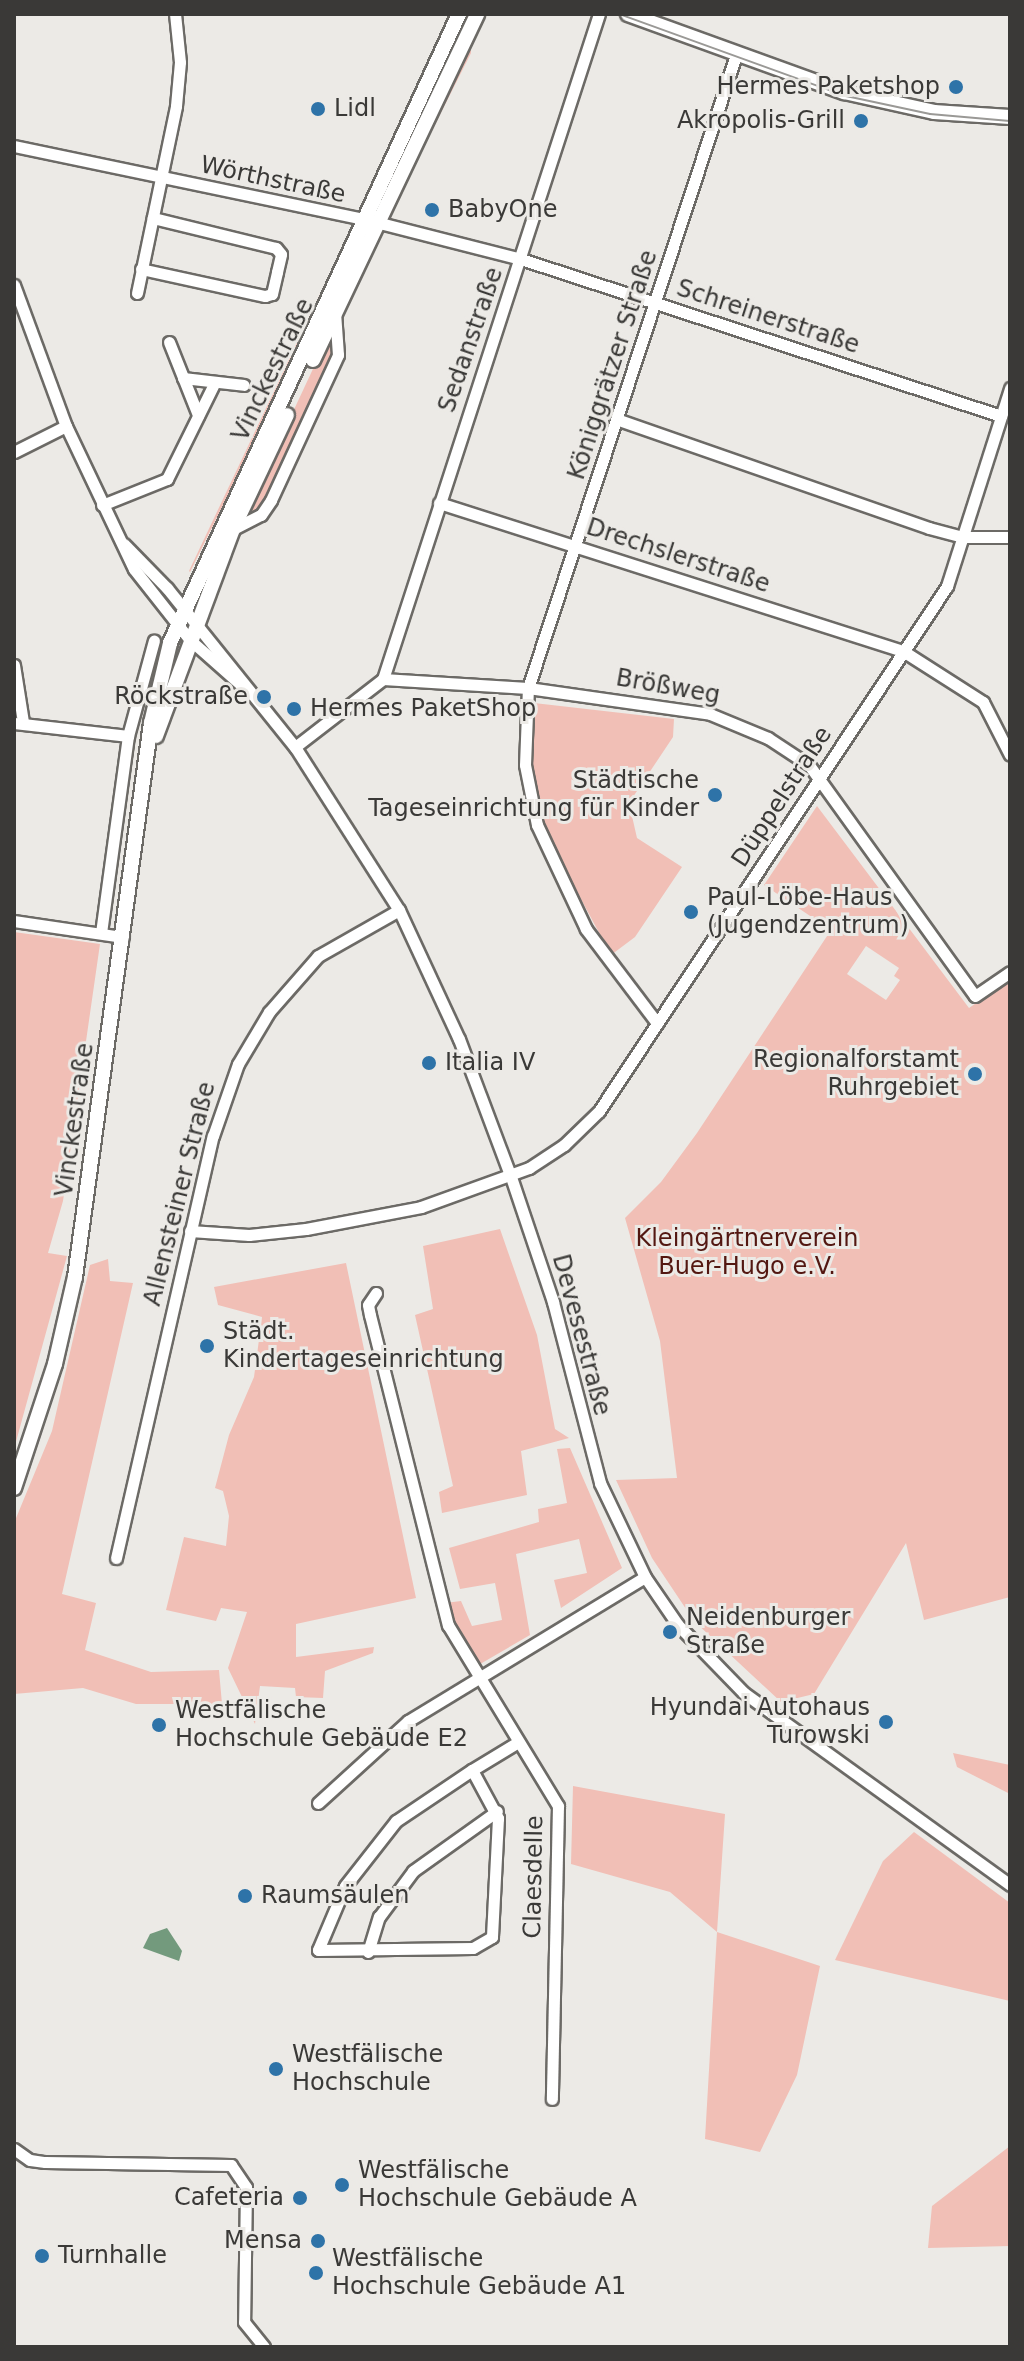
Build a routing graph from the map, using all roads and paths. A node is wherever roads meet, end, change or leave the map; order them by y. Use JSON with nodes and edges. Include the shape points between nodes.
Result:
{"nodes":[{"id":1,"x":175,"y":14,"type":"edge"},
{"id":2,"x":459,"y":14,"type":"edge"},
{"id":3,"x":477,"y":14,"type":"edge"},
{"id":4,"x":599,"y":14,"type":"edge"},
{"id":5,"x":628,"y":14,"type":"edge"},
{"id":6,"x":736,"y":55,"type":"junction"},
{"id":7,"x":1010,"y":117,"type":"edge"},
{"id":8,"x":14,"y":146,"type":"edge"},
{"id":9,"x":161,"y":178,"type":"junction"},
{"id":10,"x":153,"y":218,"type":"junction"},
{"id":11,"x":373,"y":222,"type":"junction"},
{"id":12,"x":521,"y":259,"type":"junction"},
{"id":13,"x":141,"y":269,"type":"junction"},
{"id":14,"x":14,"y":285,"type":"edge"},
{"id":15,"x":137,"y":293,"type":"dead end"},
{"id":16,"x":657,"y":303,"type":"junction"},
{"id":17,"x":335,"y":316,"type":"junction"},
{"id":18,"x":169,"y":342,"type":"dead end"},
{"id":19,"x":183,"y":378,"type":"junction"},
{"id":20,"x":215,"y":382,"type":"junction"},
{"id":21,"x":244,"y":385,"type":"dead end"},
{"id":22,"x":1010,"y":388,"type":"edge"},
{"id":23,"x":198,"y":415,"type":"junction"},
{"id":24,"x":1001,"y":416,"type":"junction"},
{"id":25,"x":619,"y":420,"type":"junction"},
{"id":26,"x":66,"y":426,"type":"junction"},
{"id":27,"x":14,"y":452,"type":"edge"},
{"id":28,"x":439,"y":503,"type":"junction"},
{"id":29,"x":102,"y":505,"type":"junction"},
{"id":30,"x":233,"y":529,"type":"junction"},
{"id":31,"x":962,"y":537,"type":"junction"},
{"id":32,"x":1010,"y":537,"type":"edge"},
{"id":33,"x":124,"y":544,"type":"junction"},
{"id":34,"x":576,"y":547,"type":"junction"},
{"id":35,"x":183,"y":608,"type":"junction"},
{"id":36,"x":195,"y":623,"type":"junction"},
{"id":37,"x":176,"y":624,"type":"junction"},
{"id":38,"x":189,"y":639,"type":"junction"},
{"id":39,"x":154,"y":640,"type":"dead end"},
{"id":40,"x":903,"y":651,"type":"junction"},
{"id":41,"x":14,"y":665,"type":"edge"},
{"id":42,"x":383,"y":679,"type":"junction"},
{"id":43,"x":243,"y":687,"type":"junction"},
{"id":44,"x":528,"y":688,"type":"junction"},
{"id":45,"x":19,"y":722,"type":"edge"},
{"id":46,"x":128,"y":736,"type":"junction"},
{"id":47,"x":295,"y":747,"type":"junction"},
{"id":48,"x":150,"y":752,"type":"junction"},
{"id":49,"x":1010,"y":755,"type":"edge"},
{"id":50,"x":821,"y":778,"type":"junction"},
{"id":51,"x":399,"y":910,"type":"junction"},
{"id":52,"x":14,"y":921,"type":"edge"},
{"id":53,"x":101,"y":933,"type":"junction"},
{"id":54,"x":123,"y":937,"type":"junction"},
{"id":55,"x":1010,"y":972,"type":"edge"},
{"id":56,"x":657,"y":1023,"type":"junction"},
{"id":57,"x":511,"y":1177,"type":"junction"},
{"id":58,"x":190,"y":1231,"type":"junction"},
{"id":59,"x":376,"y":1293,"type":"dead end"},
{"id":60,"x":14,"y":1488,"type":"edge"},
{"id":61,"x":116,"y":1558,"type":"dead end"},
{"id":62,"x":645,"y":1577,"type":"junction"},
{"id":63,"x":477,"y":1680,"type":"junction"},
{"id":64,"x":518,"y":1742,"type":"junction"},
{"id":65,"x":472,"y":1770,"type":"junction"},
{"id":66,"x":318,"y":1803,"type":"dead end"},
{"id":67,"x":497,"y":1811,"type":"junction"},
{"id":68,"x":1010,"y":1885,"type":"edge"},
{"id":69,"x":368,"y":1952,"type":"junction"},
{"id":70,"x":552,"y":2099,"type":"dead end"},
{"id":71,"x":14,"y":2149,"type":"edge"},
{"id":72,"x":264,"y":2347,"type":"edge"}],
"edges":[{"from":1,"to":9,"type":"street","via":[[180,62]]},
{"from":2,"to":11,"type":"main road","name":"Vinckestraße"},
{"from":3,"to":11,"type":"main road","name":"Vinckestraße"},
{"from":4,"to":12,"type":"street","name":"Sedanstraße"},
{"from":5,"to":6,"type":"main road"},
{"from":6,"to":7,"type":"main road","via":[[892,105]]},
{"from":6,"to":16,"type":"street","name":"Königgrätzer Straße"},
{"from":8,"to":9,"type":"street","name":"Wörthstraße"},
{"from":9,"to":10,"type":"street"},
{"from":9,"to":11,"type":"street","name":"Wörthstraße"},
{"from":10,"to":13,"type":"street"},
{"from":10,"to":13,"type":"street","via":[[276,248],[281,254],[272,294]]},
{"from":11,"to":12,"type":"street","name":"Wörthstraße"},
{"from":11,"to":17,"type":"main road","name":"Vinckestraße"},
{"from":11,"to":35,"type":"main road","name":"Vinckestraße"},
{"from":12,"to":16,"type":"street","name":"Schreinerstraße"},
{"from":12,"to":28,"type":"street","name":"Sedanstraße"},
{"from":13,"to":15,"type":"street"},
{"from":14,"to":26,"type":"street"},
{"from":16,"to":24,"type":"street","name":"Schreinerstraße"},
{"from":16,"to":25,"type":"street","name":"Königgrätzer Straße"},
{"from":17,"to":30,"type":"main road","name":"Vinckestraße"},
{"from":17,"to":30,"type":"street","name":"Vinckestraße","via":[[338,355],[271,500],[261,515]]},
{"from":18,"to":19,"type":"street"},
{"from":19,"to":20,"type":"street"},
{"from":19,"to":23,"type":"street"},
{"from":20,"to":21,"type":"street"},
{"from":20,"to":23,"type":"street"},
{"from":22,"to":24,"type":"street","name":"Düppelstraße"},
{"from":23,"to":29,"type":"street","via":[[167,479]]},
{"from":24,"to":31,"type":"street","name":"Düppelstraße"},
{"from":25,"to":31,"type":"street","via":[[791,484]]},
{"from":25,"to":34,"type":"street","name":"Königgrätzer Straße"},
{"from":26,"to":27,"type":"street"},
{"from":26,"to":29,"type":"street"},
{"from":28,"to":34,"type":"street","name":"Drechslerstraße"},
{"from":28,"to":42,"type":"street","name":"Sedanstraße"},
{"from":29,"to":33,"type":"street"},
{"from":30,"to":36,"type":"main road","name":"Vinckestraße"},
{"from":31,"to":32,"type":"street"},
{"from":31,"to":40,"type":"street","name":"Düppelstraße","via":[[947,586]]},
{"from":33,"to":35,"type":"street"},
{"from":33,"to":37,"type":"street","via":[[134,569]]},
{"from":34,"to":40,"type":"street","name":"Drechslerstraße"},
{"from":34,"to":44,"type":"street","name":"Königgrätzer Straße"},
{"from":35,"to":36,"type":"street"},
{"from":35,"to":37,"type":"main road","name":"Vinckestraße"},
{"from":36,"to":38,"type":"main road","name":"Vinckestraße"},
{"from":36,"to":43,"type":"street","name":"Devesestraße"},
{"from":37,"to":38,"type":"street"},
{"from":37,"to":48,"type":"main road","name":"Vinckestraße","via":[[157,687]]},
{"from":38,"to":43,"type":"street","name":"Devesestraße"},
{"from":38,"to":48,"type":"main road","name":"Vinckestraße"},
{"from":39,"to":46,"type":"street"},
{"from":40,"to":49,"type":"street","name":"Drechslerstraße","via":[[983,702]]},
{"from":40,"to":50,"type":"street","name":"Düppelstraße"},
{"from":41,"to":45,"type":"street"},
{"from":42,"to":44,"type":"street","name":"Brößweg"},
{"from":42,"to":47,"type":"street"},
{"from":43,"to":47,"type":"street","name":"Devesestraße"},
{"from":44,"to":50,"type":"street","name":"Brößweg","via":[[710,714],[768,738]]},
{"from":44,"to":56,"type":"street","name":"Königgrätzer Straße","via":[[525,765],[537,825],[586,929]]},
{"from":45,"to":46,"type":"street"},
{"from":46,"to":53,"type":"street"},
{"from":47,"to":51,"type":"street","name":"Devesestraße"},
{"from":48,"to":54,"type":"main road","name":"Vinckestraße"},
{"from":50,"to":55,"type":"street","name":"Brößweg","via":[[975,996]]},
{"from":50,"to":56,"type":"street","name":"Düppelstraße"},
{"from":51,"to":57,"type":"street","name":"Devesestraße","via":[[459,1039]]},
{"from":51,"to":58,"type":"street","name":"Allensteiner Straße","via":[[318,956],[258,1028],[220,1110]]},
{"from":52,"to":53,"type":"street"},
{"from":53,"to":54,"type":"street"},
{"from":54,"to":60,"type":"main road","name":"Vinckestraße","via":[[75,1277],[55,1364]]},
{"from":56,"to":57,"type":"street","name":"Düppelstraße","via":[[599,1111],[564,1145]]},
{"from":57,"to":58,"type":"street","name":"Düppelstraße","via":[[421,1207],[349,1223],[249,1235]]},
{"from":57,"to":62,"type":"street","name":"Devesestraße","via":[[553,1302],[600,1483]]},
{"from":58,"to":61,"type":"street","name":"Allensteiner Straße"},
{"from":59,"to":63,"type":"street","name":"Claesdelle","via":[[368,1305],[434,1583],[448,1625]]},
{"from":62,"to":63,"type":"street"},
{"from":62,"to":68,"type":"street","name":"Devesestraße","via":[[678,1625],[744,1693]]},
{"from":63,"to":64,"type":"street","name":"Claesdelle"},
{"from":63,"to":66,"type":"street","via":[[408,1721]]},
{"from":64,"to":65,"type":"street"},
{"from":64,"to":70,"type":"street","name":"Claesdelle","via":[[552,1794],[559,1815]]},
{"from":65,"to":67,"type":"street"},
{"from":65,"to":69,"type":"street","via":[[396,1821],[345,1886],[318,1950]]},
{"from":67,"to":69,"type":"street","via":[[413,1871],[379,1917]]},
{"from":67,"to":69,"type":"street","via":[[492,1937],[480,1947]]},
{"from":71,"to":72,"type":"street","via":[[45,2162],[231,2165],[246,2187],[244,2322]]}]}
